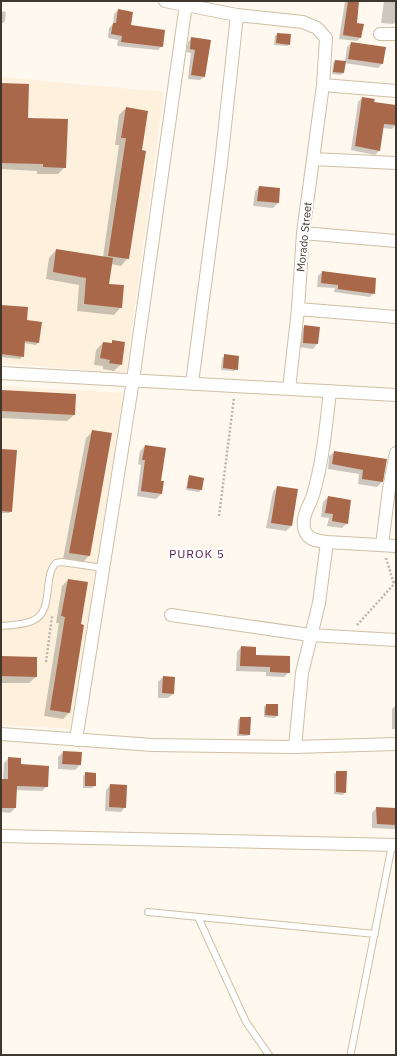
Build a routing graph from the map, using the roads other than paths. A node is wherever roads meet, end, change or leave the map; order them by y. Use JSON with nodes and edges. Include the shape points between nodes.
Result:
{"nodes":[{"id":1,"x":165,"y":1,"type":"edge"},
{"id":2,"x":186,"y":4,"type":"junction"},
{"id":3,"x":236,"y":15,"type":"junction"},
{"id":4,"x":380,"y":34,"type":"dead end"},
{"id":5,"x":396,"y":34,"type":"edge"},
{"id":6,"x":324,"y":85,"type":"junction"},
{"id":7,"x":396,"y":91,"type":"edge"},
{"id":8,"x":312,"y":159,"type":"junction"},
{"id":9,"x":396,"y":163,"type":"edge"},
{"id":10,"x":303,"y":233,"type":"junction"},
{"id":11,"x":396,"y":241,"type":"edge"},
{"id":12,"x":298,"y":309,"type":"junction"},
{"id":13,"x":396,"y":317,"type":"edge"},
{"id":14,"x":1,"y":373,"type":"edge"},
{"id":15,"x":133,"y":380,"type":"junction"},
{"id":16,"x":192,"y":383,"type":"junction"},
{"id":17,"x":289,"y":388,"type":"junction"},
{"id":18,"x":330,"y":391,"type":"junction"},
{"id":19,"x":396,"y":395,"type":"edge"},
{"id":20,"x":396,"y":453,"type":"edge"},
{"id":21,"x":327,"y":542,"type":"junction"},
{"id":22,"x":382,"y":545,"type":"junction"},
{"id":23,"x":396,"y":546,"type":"edge"},
{"id":24,"x":103,"y":568,"type":"junction"},
{"id":25,"x":171,"y":615,"type":"dead end"},
{"id":26,"x":1,"y":626,"type":"edge"},
{"id":27,"x":310,"y":635,"type":"junction"},
{"id":28,"x":396,"y":640,"type":"edge"},
{"id":29,"x":1,"y":734,"type":"edge"},
{"id":30,"x":76,"y":740,"type":"junction"},
{"id":31,"x":396,"y":744,"type":"edge"},
{"id":32,"x":295,"y":747,"type":"junction"},
{"id":33,"x":1,"y":836,"type":"edge"},
{"id":34,"x":394,"y":845,"type":"edge"},
{"id":35,"x":148,"y":912,"type":"dead end"},
{"id":36,"x":198,"y":917,"type":"junction"},
{"id":37,"x":375,"y":934,"type":"junction"},
{"id":38,"x":351,"y":1052,"type":"dead end"},
{"id":39,"x":269,"y":1055,"type":"edge"}],
"edges":[{"from":1,"to":2,"type":"street","name":"Morado Street"},
{"from":2,"to":3,"type":"street","name":"Morado Street"},
{"from":2,"to":15,"type":"street"},
{"from":3,"to":6,"type":"street","name":"Morado Street","via":[[303,22],[317,28],[323,33],[327,44]]},
{"from":3,"to":16,"type":"street","via":[[221,163]]},
{"from":4,"to":5,"type":"street"},
{"from":6,"to":7,"type":"street"},
{"from":6,"to":8,"type":"street","name":"Morado Street"},
{"from":8,"to":9,"type":"street"},
{"from":8,"to":10,"type":"street","name":"Morado Street"},
{"from":10,"to":11,"type":"street"},
{"from":10,"to":12,"type":"street","name":"Morado Street"},
{"from":12,"to":13,"type":"street"},
{"from":12,"to":17,"type":"street","name":"Morado Street"},
{"from":14,"to":15,"type":"street"},
{"from":15,"to":16,"type":"street"},
{"from":15,"to":24,"type":"street"},
{"from":16,"to":17,"type":"street"},
{"from":17,"to":18,"type":"street"},
{"from":18,"to":19,"type":"street"},
{"from":18,"to":21,"type":"street","via":[[322,460],[304,519],[307,536]]},
{"from":20,"to":22,"type":"street"},
{"from":21,"to":22,"type":"street"},
{"from":21,"to":27,"type":"street","via":[[319,603]]},
{"from":22,"to":23,"type":"street"},
{"from":24,"to":26,"type":"lane","via":[[56,563],[50,572],[44,607],[38,617],[32,621]]},
{"from":24,"to":30,"type":"street"},
{"from":25,"to":27,"type":"street"},
{"from":27,"to":28,"type":"street"},
{"from":27,"to":32,"type":"street","via":[[301,680]]},
{"from":29,"to":30,"type":"street"},
{"from":30,"to":32,"type":"street","via":[[153,745]]},
{"from":31,"to":32,"type":"street"},
{"from":33,"to":34,"type":"street"},
{"from":34,"to":37,"type":"lane"},
{"from":35,"to":36,"type":"lane"},
{"from":36,"to":37,"type":"lane"},
{"from":36,"to":39,"type":"lane","via":[[246,1022]]},
{"from":37,"to":38,"type":"lane"}]}
